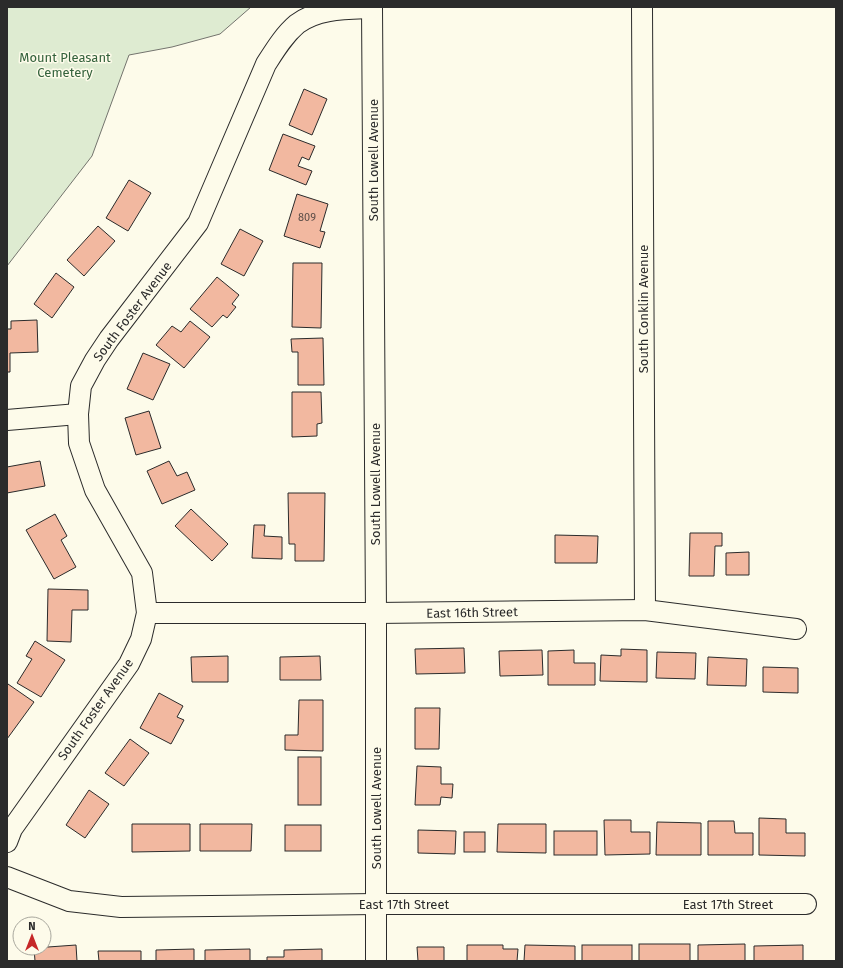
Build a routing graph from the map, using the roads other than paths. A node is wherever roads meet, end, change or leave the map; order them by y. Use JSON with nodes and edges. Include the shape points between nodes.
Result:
{"nodes":[{"id":1,"x":372,"y":7,"type":"edge"},
{"id":2,"x":642,"y":7,"type":"edge"},
{"id":3,"x":78,"y":414,"type":"junction"},
{"id":4,"x":7,"y":420,"type":"edge"},
{"id":5,"x":645,"y":610,"type":"junction"},
{"id":6,"x":147,"y":613,"type":"junction"},
{"id":7,"x":376,"y":613,"type":"junction"},
{"id":8,"x":796,"y":629,"type":"dead end"},
{"id":9,"x":7,"y":842,"type":"edge"},
{"id":10,"x":7,"y":877,"type":"edge"},
{"id":11,"x":376,"y":904,"type":"junction"},
{"id":12,"x":806,"y":904,"type":"dead end"},
{"id":13,"x":376,"y":961,"type":"edge"}],
"edges":[{"from":1,"to":3,"type":"street","name":"South Foster Avenue","via":[[320,12],[297,24],[282,41],[266,64],[198,223],[95,360],[81,386]]},
{"from":1,"to":7,"type":"street","name":"South Lowell Avenue"},
{"from":2,"to":5,"type":"street","name":"South Conklin Avenue"},
{"from":3,"to":4,"type":"street"},
{"from":3,"to":6,"type":"street","name":"South Foster Avenue","via":[[79,443],[95,490],[142,573]]},
{"from":5,"to":7,"type":"street","name":"East 16th Street"},
{"from":5,"to":8,"type":"street","name":"East 16th Street"},
{"from":6,"to":7,"type":"street","name":"East 16th Street"},
{"from":6,"to":9,"type":"street","name":"South Foster Avenue","via":[[141,639],[129,664],[12,829]]},
{"from":7,"to":11,"type":"street","name":"South Lowell Avenue"},
{"from":10,"to":11,"type":"street","name":"East 17th Street","via":[[69,901],[121,907]]},
{"from":11,"to":12,"type":"street","name":"East 17th Street"},
{"from":11,"to":13,"type":"street","name":"South Lowell Avenue"}]}
